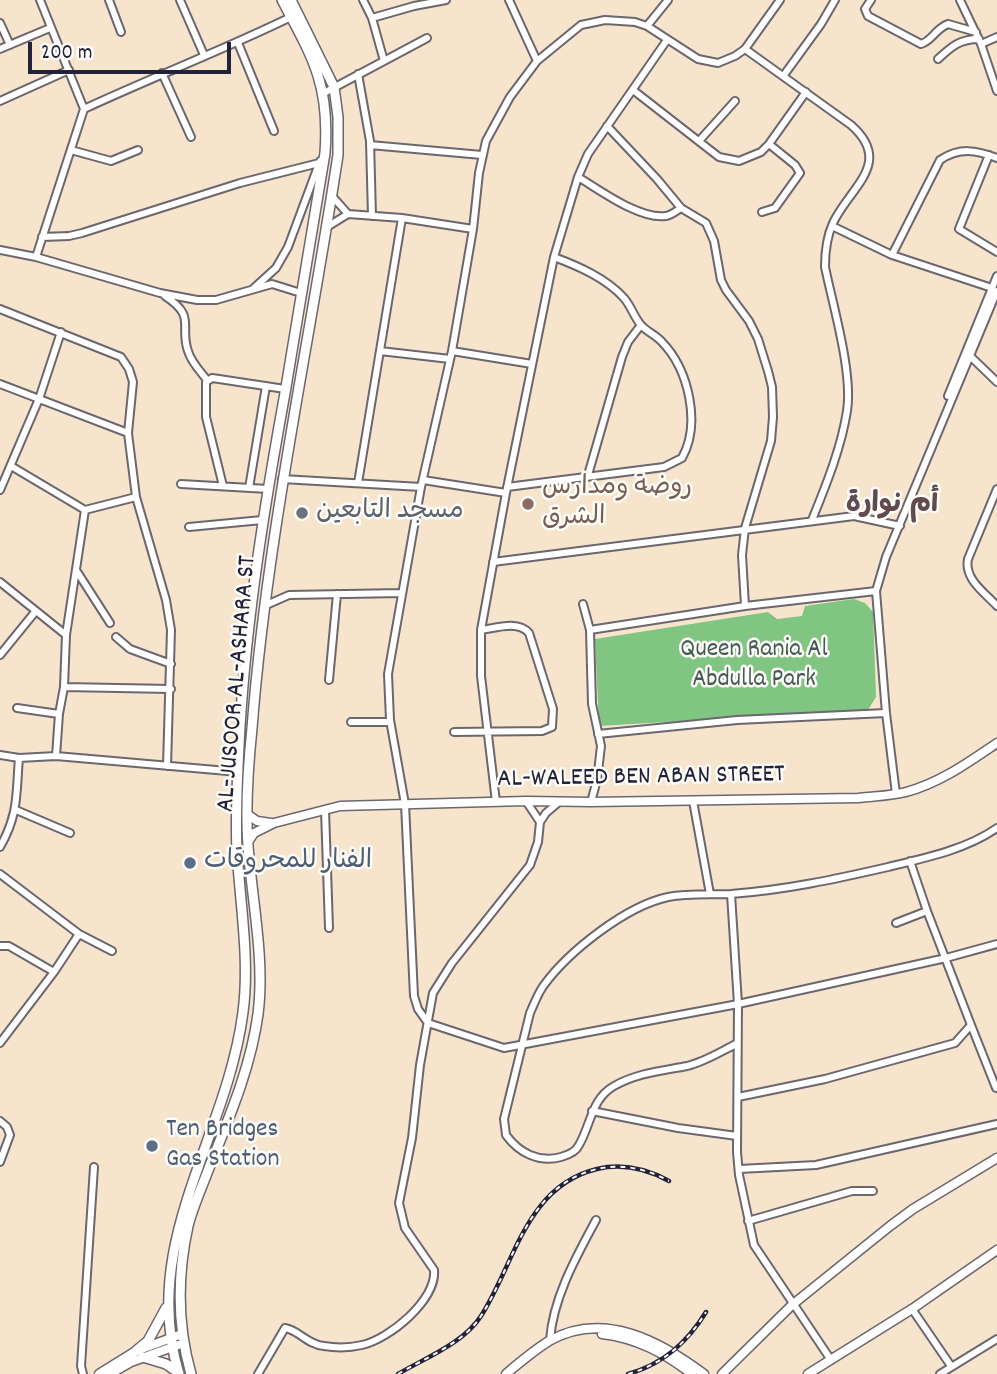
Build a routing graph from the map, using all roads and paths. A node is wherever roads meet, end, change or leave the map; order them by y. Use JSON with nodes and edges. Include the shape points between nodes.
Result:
{"nodes":[{"id":1,"x":40,"y":0,"type":"edge"},
{"id":2,"x":109,"y":0,"type":"edge"},
{"id":3,"x":180,"y":0,"type":"edge"},
{"id":4,"x":282,"y":0,"type":"edge"},
{"id":5,"x":291,"y":0,"type":"edge"},
{"id":6,"x":363,"y":0,"type":"edge"},
{"id":7,"x":446,"y":0,"type":"edge"},
{"id":8,"x":509,"y":0,"type":"edge"},
{"id":9,"x":668,"y":0,"type":"edge"},
{"id":10,"x":780,"y":0,"type":"edge"},
{"id":11,"x":835,"y":0,"type":"edge"},
{"id":12,"x":871,"y":0,"type":"edge"},
{"id":13,"x":960,"y":0,"type":"edge"},
{"id":14,"x":291,"y":17,"type":"junction"},
{"id":15,"x":372,"y":18,"type":"junction"},
{"id":16,"x":0,"y":23,"type":"edge"},
{"id":17,"x":647,"y":26,"type":"junction"},
{"id":18,"x":50,"y":28,"type":"junction"},
{"id":19,"x":121,"y":32,"type":"dead end"},
{"id":20,"x":975,"y":32,"type":"junction"},
{"id":21,"x":997,"y":37,"type":"edge"},
{"id":22,"x":427,"y":38,"type":"dead end"},
{"id":23,"x":667,"y":40,"type":"junction"},
{"id":24,"x":980,"y":42,"type":"junction"},
{"id":25,"x":237,"y":43,"type":"junction"},
{"id":26,"x":10,"y":45,"type":"junction"},
{"id":27,"x":0,"y":49,"type":"edge"},
{"id":28,"x":745,"y":49,"type":"junction"},
{"id":29,"x":204,"y":55,"type":"junction"},
{"id":30,"x":938,"y":60,"type":"dead end"},
{"id":31,"x":384,"y":61,"type":"junction"},
{"id":32,"x":537,"y":61,"type":"junction"},
{"id":33,"x":69,"y":69,"type":"junction"},
{"id":34,"x":162,"y":73,"type":"junction"},
{"id":35,"x":358,"y":74,"type":"junction"},
{"id":36,"x":783,"y":75,"type":"junction"},
{"id":37,"x":334,"y":87,"type":"junction"},
{"id":38,"x":633,"y":90,"type":"junction"},
{"id":39,"x":997,"y":91,"type":"edge"},
{"id":40,"x":806,"y":92,"type":"junction"},
{"id":41,"x":324,"y":93,"type":"junction"},
{"id":42,"x":0,"y":101,"type":"edge"},
{"id":43,"x":735,"y":101,"type":"dead end"},
{"id":44,"x":84,"y":108,"type":"junction"},
{"id":45,"x":607,"y":126,"type":"junction"},
{"id":46,"x":274,"y":131,"type":"dead end"},
{"id":47,"x":191,"y":137,"type":"dead end"},
{"id":48,"x":699,"y":141,"type":"junction"},
{"id":49,"x":769,"y":144,"type":"junction"},
{"id":50,"x":370,"y":145,"type":"junction"},
{"id":51,"x":138,"y":149,"type":"dead end"},
{"id":52,"x":71,"y":150,"type":"junction"},
{"id":53,"x":325,"y":153,"type":"junction"},
{"id":54,"x":482,"y":155,"type":"junction"},
{"id":55,"x":989,"y":155,"type":"junction"},
{"id":56,"x":997,"y":158,"type":"edge"},
{"id":57,"x":319,"y":163,"type":"junction"},
{"id":58,"x":578,"y":177,"type":"junction"},
{"id":59,"x":332,"y":196,"type":"junction"},
{"id":60,"x":681,"y":208,"type":"junction"},
{"id":61,"x":762,"y":212,"type":"dead end"},
{"id":62,"x":348,"y":214,"type":"junction"},
{"id":63,"x":372,"y":216,"type":"junction"},
{"id":64,"x":402,"y":219,"type":"junction"},
{"id":65,"x":832,"y":226,"type":"junction"},
{"id":66,"x":327,"y":227,"type":"junction"},
{"id":67,"x":473,"y":229,"type":"junction"},
{"id":68,"x":42,"y":237,"type":"junction"},
{"id":69,"x":0,"y":250,"type":"edge"},
{"id":70,"x":997,"y":252,"type":"edge"},
{"id":71,"x":892,"y":255,"type":"junction"},
{"id":72,"x":36,"y":257,"type":"junction"},
{"id":73,"x":554,"y":257,"type":"junction"},
{"id":74,"x":997,"y":276,"type":"edge"},
{"id":75,"x":252,"y":289,"type":"junction"},
{"id":76,"x":994,"y":289,"type":"edge"},
{"id":77,"x":160,"y":293,"type":"junction"},
{"id":78,"x":301,"y":293,"type":"junction"},
{"id":79,"x":0,"y":309,"type":"edge"},
{"id":80,"x":641,"y":325,"type":"junction"},
{"id":81,"x":61,"y":332,"type":"junction"},
{"id":82,"x":380,"y":351,"type":"junction"},
{"id":83,"x":452,"y":351,"type":"junction"},
{"id":84,"x":967,"y":353,"type":"junction"},
{"id":85,"x":450,"y":359,"type":"junction"},
{"id":86,"x":532,"y":364,"type":"junction"},
{"id":87,"x":208,"y":380,"type":"junction"},
{"id":88,"x":997,"y":382,"type":"edge"},
{"id":89,"x":0,"y":384,"type":"edge"},
{"id":90,"x":265,"y":386,"type":"junction"},
{"id":91,"x":285,"y":389,"type":"junction"},
{"id":92,"x":39,"y":399,"type":"junction"},
{"id":93,"x":128,"y":433,"type":"junction"},
{"id":94,"x":11,"y":466,"type":"junction"},
{"id":95,"x":588,"y":475,"type":"junction"},
{"id":96,"x":282,"y":479,"type":"junction"},
{"id":97,"x":358,"y":483,"type":"junction"},
{"id":98,"x":181,"y":484,"type":"dead end"},
{"id":99,"x":422,"y":484,"type":"junction"},
{"id":100,"x":223,"y":486,"type":"junction"},
{"id":101,"x":249,"y":488,"type":"junction"},
{"id":102,"x":268,"y":489,"type":"junction"},
{"id":103,"x":997,"y":489,"type":"edge"},
{"id":104,"x":0,"y":490,"type":"edge"},
{"id":105,"x":507,"y":490,"type":"junction"},
{"id":106,"x":136,"y":496,"type":"junction"},
{"id":107,"x":995,"y":505,"type":"edge"},
{"id":108,"x":85,"y":510,"type":"junction"},
{"id":109,"x":262,"y":520,"type":"junction"},
{"id":110,"x":812,"y":520,"type":"junction"},
{"id":111,"x":900,"y":526,"type":"junction"},
{"id":112,"x":190,"y":527,"type":"dead end"},
{"id":113,"x":745,"y":528,"type":"junction"},
{"id":114,"x":493,"y":562,"type":"junction"},
{"id":115,"x":76,"y":570,"type":"junction"},
{"id":116,"x":0,"y":582,"type":"edge"},
{"id":117,"x":876,"y":591,"type":"junction"},
{"id":118,"x":402,"y":593,"type":"junction"},
{"id":119,"x":337,"y":594,"type":"junction"},
{"id":120,"x":583,"y":604,"type":"dead end"},
{"id":121,"x":264,"y":606,"type":"junction"},
{"id":122,"x":745,"y":606,"type":"junction"},
{"id":123,"x":997,"y":606,"type":"edge"},
{"id":124,"x":35,"y":611,"type":"junction"},
{"id":125,"x":110,"y":623,"type":"dead end"},
{"id":126,"x":481,"y":630,"type":"junction"},
{"id":127,"x":590,"y":631,"type":"junction"},
{"id":128,"x":66,"y":635,"type":"junction"},
{"id":129,"x":116,"y":637,"type":"dead end"},
{"id":130,"x":0,"y":655,"type":"edge"},
{"id":131,"x":171,"y":664,"type":"junction"},
{"id":132,"x":329,"y":680,"type":"dead end"},
{"id":133,"x":64,"y":687,"type":"junction"},
{"id":134,"x":171,"y":689,"type":"junction"},
{"id":135,"x":17,"y":708,"type":"dead end"},
{"id":136,"x":886,"y":713,"type":"junction"},
{"id":137,"x":59,"y":714,"type":"junction"},
{"id":138,"x":351,"y":722,"type":"dead end"},
{"id":139,"x":390,"y":722,"type":"junction"},
{"id":140,"x":240,"y":726,"type":"junction"},
{"id":141,"x":252,"y":727,"type":"junction"},
{"id":142,"x":487,"y":731,"type":"junction"},
{"id":143,"x":454,"y":732,"type":"dead end"},
{"id":144,"x":598,"y":734,"type":"junction"},
{"id":145,"x":997,"y":743,"type":"edge"},
{"id":146,"x":0,"y":755,"type":"edge"},
{"id":147,"x":56,"y":756,"type":"junction"},
{"id":148,"x":19,"y":758,"type":"junction"},
{"id":149,"x":167,"y":766,"type":"junction"},
{"id":150,"x":239,"y":772,"type":"junction"},
{"id":151,"x":896,"y":794,"type":"junction"},
{"id":152,"x":526,"y":801,"type":"junction"},
{"id":153,"x":693,"y":801,"type":"junction"},
{"id":154,"x":496,"y":802,"type":"junction"},
{"id":155,"x":559,"y":802,"type":"junction"},
{"id":156,"x":591,"y":802,"type":"junction"},
{"id":157,"x":405,"y":804,"type":"junction"},
{"id":158,"x":16,"y":810,"type":"junction"},
{"id":159,"x":325,"y":810,"type":"junction"},
{"id":160,"x":247,"y":814,"type":"junction"},
{"id":161,"x":540,"y":822,"type":"junction"},
{"id":162,"x":274,"y":823,"type":"junction"},
{"id":163,"x":996,"y":830,"type":"edge"},
{"id":164,"x":70,"y":833,"type":"dead end"},
{"id":165,"x":248,"y":842,"type":"junction"},
{"id":166,"x":0,"y":847,"type":"edge"},
{"id":167,"x":911,"y":861,"type":"junction"},
{"id":168,"x":0,"y":874,"type":"edge"},
{"id":169,"x":710,"y":894,"type":"junction"},
{"id":170,"x":731,"y":894,"type":"junction"},
{"id":171,"x":927,"y":911,"type":"junction"},
{"id":172,"x":896,"y":923,"type":"dead end"},
{"id":173,"x":329,"y":928,"type":"dead end"},
{"id":174,"x":79,"y":934,"type":"junction"},
{"id":175,"x":997,"y":944,"type":"edge"},
{"id":176,"x":0,"y":946,"type":"edge"},
{"id":177,"x":112,"y":951,"type":"dead end"},
{"id":178,"x":946,"y":958,"type":"junction"},
{"id":179,"x":54,"y":972,"type":"junction"},
{"id":180,"x":738,"y":1004,"type":"junction"},
{"id":181,"x":428,"y":1023,"type":"junction"},
{"id":182,"x":971,"y":1025,"type":"junction"},
{"id":183,"x":0,"y":1043,"type":"edge"},
{"id":184,"x":736,"y":1044,"type":"junction"},
{"id":185,"x":524,"y":1045,"type":"junction"},
{"id":186,"x":996,"y":1088,"type":"edge"},
{"id":187,"x":738,"y":1097,"type":"junction"},
{"id":188,"x":592,"y":1111,"type":"junction"},
{"id":189,"x":0,"y":1121,"type":"edge"},
{"id":190,"x":997,"y":1124,"type":"edge"},
{"id":191,"x":737,"y":1136,"type":"junction"},
{"id":192,"x":997,"y":1158,"type":"edge"},
{"id":193,"x":0,"y":1162,"type":"edge"},
{"id":194,"x":94,"y":1167,"type":"dead end"},
{"id":195,"x":738,"y":1169,"type":"junction"},
{"id":196,"x":873,"y":1191,"type":"dead end"},
{"id":197,"x":596,"y":1220,"type":"dead end"},
{"id":198,"x":748,"y":1221,"type":"junction"},
{"id":199,"x":997,"y":1250,"type":"edge"},
{"id":200,"x":792,"y":1304,"type":"junction"},
{"id":201,"x":167,"y":1307,"type":"junction"},
{"id":202,"x":912,"y":1309,"type":"junction"},
{"id":203,"x":182,"y":1339,"type":"junction"},
{"id":204,"x":997,"y":1339,"type":"edge"},
{"id":205,"x":550,"y":1340,"type":"junction"},
{"id":206,"x":170,"y":1342,"type":"junction"},
{"id":207,"x":140,"y":1354,"type":"junction"},
{"id":208,"x":831,"y":1360,"type":"junction"},
{"id":209,"x":951,"y":1366,"type":"junction"},
{"id":210,"x":83,"y":1374,"type":"edge"},
{"id":211,"x":99,"y":1374,"type":"edge"},
{"id":212,"x":110,"y":1374,"type":"edge"},
{"id":213,"x":179,"y":1374,"type":"edge"},
{"id":214,"x":191,"y":1374,"type":"edge"},
{"id":215,"x":258,"y":1374,"type":"edge"},
{"id":216,"x":506,"y":1374,"type":"edge"},
{"id":217,"x":512,"y":1374,"type":"edge"},
{"id":218,"x":692,"y":1374,"type":"edge"},
{"id":219,"x":704,"y":1374,"type":"edge"},
{"id":220,"x":722,"y":1374,"type":"edge"},
{"id":221,"x":808,"y":1374,"type":"edge"},
{"id":222,"x":940,"y":1374,"type":"edge"}],
"edges":[{"from":1,"to":18,"type":"street"},
{"from":2,"to":19,"type":"street"},
{"from":3,"to":29,"type":"street"},
{"from":4,"to":14,"type":"main road","name":"AL-JUSOOR AL-ASHARA ST"},
{"from":5,"to":37,"type":"main road","name":"AL-JUSOOR AL-ASHARA ST"},
{"from":6,"to":15,"type":"street"},
{"from":7,"to":15,"type":"street"},
{"from":8,"to":32,"type":"street"},
{"from":9,"to":17,"type":"street"},
{"from":10,"to":28,"type":"street"},
{"from":11,"to":36,"type":"street"},
{"from":12,"to":20,"type":"street","via":[[865,9],[868,16],[921,44],[948,24]]},
{"from":13,"to":20,"type":"street"},
{"from":14,"to":25,"type":"street"},
{"from":14,"to":41,"type":"main road","name":"AL-JUSOOR AL-ASHARA ST"},
{"from":15,"to":31,"type":"street"},
{"from":16,"to":26,"type":"street"},
{"from":17,"to":23,"type":"street"},
{"from":17,"to":32,"type":"street","via":[[614,20],[587,23]]},
{"from":18,"to":26,"type":"street"},
{"from":18,"to":33,"type":"street"},
{"from":20,"to":24,"type":"street"},
{"from":21,"to":24,"type":"street"},
{"from":22,"to":31,"type":"street"},
{"from":23,"to":28,"type":"street","via":[[711,63]]},
{"from":23,"to":38,"type":"street"},
{"from":24,"to":30,"type":"street","via":[[964,39]]},
{"from":24,"to":39,"type":"street"},
{"from":25,"to":29,"type":"street"},
{"from":25,"to":46,"type":"street"},
{"from":26,"to":27,"type":"street"},
{"from":28,"to":36,"type":"street"},
{"from":29,"to":34,"type":"street"},
{"from":31,"to":35,"type":"street"},
{"from":32,"to":54,"type":"street","via":[[499,116]]},
{"from":33,"to":42,"type":"street"},
{"from":33,"to":44,"type":"street"},
{"from":34,"to":44,"type":"street"},
{"from":34,"to":47,"type":"street"},
{"from":35,"to":37,"type":"street"},
{"from":35,"to":50,"type":"street"},
{"from":36,"to":40,"type":"street"},
{"from":37,"to":41,"type":"street"},
{"from":37,"to":59,"type":"main road","name":"AL-JUSOOR AL-ASHARA ST","via":[[339,136]]},
{"from":38,"to":45,"type":"street"},
{"from":38,"to":48,"type":"street"},
{"from":40,"to":49,"type":"street"},
{"from":40,"to":65,"type":"street","via":[[862,134],[870,153],[862,180]]},
{"from":41,"to":53,"type":"main road","name":"AL-JUSOOR AL-ASHARA ST"},
{"from":43,"to":48,"type":"street"},
{"from":44,"to":52,"type":"street"},
{"from":45,"to":58,"type":"street"},
{"from":45,"to":60,"type":"street"},
{"from":48,"to":49,"type":"street","via":[[730,161],[746,159]]},
{"from":49,"to":61,"type":"street","via":[[800,173],[775,208]]},
{"from":50,"to":54,"type":"street"},
{"from":50,"to":63,"type":"street"},
{"from":51,"to":52,"type":"street","via":[[111,161]]},
{"from":52,"to":68,"type":"street"},
{"from":53,"to":57,"type":"street"},
{"from":53,"to":78,"type":"main road","name":"AL-JUSOOR AL-ASHARA ST"},
{"from":54,"to":67,"type":"street"},
{"from":55,"to":56,"type":"street"},
{"from":55,"to":70,"type":"street","via":[[959,229]]},
{"from":55,"to":71,"type":"street","via":[[962,150],[940,160]]},
{"from":57,"to":68,"type":"street","via":[[82,233]]},
{"from":57,"to":75,"type":"street","via":[[288,247],[275,268]]},
{"from":58,"to":60,"type":"street","via":[[651,215],[665,216]]},
{"from":58,"to":73,"type":"street"},
{"from":59,"to":62,"type":"street"},
{"from":59,"to":66,"type":"main road","name":"AL-JUSOOR AL-ASHARA ST"},
{"from":60,"to":113,"type":"street","via":[[699,217],[711,232],[721,280],[758,339],[772,387],[771,441]]},
{"from":62,"to":63,"type":"street"},
{"from":62,"to":66,"type":"street"},
{"from":63,"to":64,"type":"street"},
{"from":64,"to":67,"type":"street"},
{"from":64,"to":82,"type":"street"},
{"from":65,"to":71,"type":"street"},
{"from":65,"to":110,"type":"street","via":[[825,267],[848,381],[847,411],[835,461]]},
{"from":66,"to":96,"type":"main road","name":"AL-JUSOOR AL-ASHARA ST"},
{"from":67,"to":83,"type":"street"},
{"from":68,"to":72,"type":"street"},
{"from":69,"to":72,"type":"street"},
{"from":71,"to":76,"type":"street"},
{"from":72,"to":77,"type":"street"},
{"from":73,"to":80,"type":"street","via":[[580,267],[623,296]]},
{"from":73,"to":86,"type":"street"},
{"from":74,"to":76,"type":"street"},
{"from":75,"to":77,"type":"street","via":[[216,300]]},
{"from":75,"to":78,"type":"street","via":[[272,285]]},
{"from":76,"to":84,"type":"street"},
{"from":77,"to":87,"type":"street","via":[[181,309],[189,355]]},
{"from":78,"to":91,"type":"main road","name":"AL-JUSOOR AL-ASHARA ST"},
{"from":79,"to":81,"type":"street"},
{"from":80,"to":95,"type":"street","via":[[622,357]]},
{"from":80,"to":95,"type":"street","via":[[663,343],[681,373],[692,426],[687,449],[682,458],[664,467]]},
{"from":81,"to":92,"type":"street"},
{"from":81,"to":93,"type":"street","via":[[121,357],[129,369],[133,382]]},
{"from":82,"to":85,"type":"street"},
{"from":82,"to":97,"type":"street"},
{"from":83,"to":85,"type":"street"},
{"from":83,"to":86,"type":"street"},
{"from":84,"to":88,"type":"street"},
{"from":84,"to":111,"type":"street"},
{"from":85,"to":99,"type":"street"},
{"from":86,"to":105,"type":"street"},
{"from":87,"to":90,"type":"street"},
{"from":87,"to":100,"type":"street","via":[[204,386],[206,417]]},
{"from":89,"to":92,"type":"street"},
{"from":90,"to":91,"type":"street"},
{"from":90,"to":101,"type":"street"},
{"from":91,"to":102,"type":"main road","name":"AL-JUSOOR AL-ASHARA ST"},
{"from":92,"to":93,"type":"street"},
{"from":92,"to":94,"type":"street"},
{"from":93,"to":106,"type":"street"},
{"from":94,"to":104,"type":"street"},
{"from":94,"to":108,"type":"street"},
{"from":95,"to":105,"type":"street"},
{"from":96,"to":97,"type":"street"},
{"from":96,"to":121,"type":"main road","name":"AL-JUSOOR AL-ASHARA ST"},
{"from":97,"to":99,"type":"street"},
{"from":98,"to":100,"type":"street"},
{"from":99,"to":105,"type":"street"},
{"from":99,"to":118,"type":"street"},
{"from":100,"to":101,"type":"street"},
{"from":101,"to":102,"type":"street"},
{"from":102,"to":109,"type":"main road","name":"AL-JUSOOR AL-ASHARA ST"},
{"from":103,"to":107,"type":"street"},
{"from":105,"to":114,"type":"street"},
{"from":106,"to":108,"type":"street"},
{"from":106,"to":131,"type":"street","via":[[166,600]]},
{"from":107,"to":123,"type":"street","via":[[967,568]]},
{"from":108,"to":115,"type":"street"},
{"from":109,"to":112,"type":"street"},
{"from":109,"to":140,"type":"main road","name":"AL-JUSOOR AL-ASHARA ST"},
{"from":110,"to":111,"type":"street","via":[[854,516]]},
{"from":110,"to":113,"type":"street"},
{"from":111,"to":117,"type":"street"},
{"from":113,"to":114,"type":"street"},
{"from":113,"to":122,"type":"street"},
{"from":114,"to":126,"type":"street"},
{"from":115,"to":125,"type":"street"},
{"from":115,"to":128,"type":"street"},
{"from":116,"to":124,"type":"street"},
{"from":117,"to":122,"type":"street"},
{"from":117,"to":136,"type":"street"},
{"from":118,"to":119,"type":"street"},
{"from":118,"to":139,"type":"street","via":[[388,674]]},
{"from":119,"to":121,"type":"street","via":[[285,596]]},
{"from":119,"to":132,"type":"street"},
{"from":120,"to":127,"type":"street"},
{"from":121,"to":141,"type":"main road","name":"AL-JUSOOR AL-ASHARA ST"},
{"from":122,"to":127,"type":"street"},
{"from":124,"to":128,"type":"street"},
{"from":124,"to":130,"type":"street"},
{"from":126,"to":142,"type":"street"},
{"from":126,"to":142,"type":"street","via":[[517,626],[529,633],[554,718],[548,730]]},
{"from":127,"to":144,"type":"street","via":[[592,704]]},
{"from":128,"to":133,"type":"street"},
{"from":129,"to":131,"type":"street","via":[[130,649]]},
{"from":131,"to":134,"type":"street"},
{"from":133,"to":134,"type":"street"},
{"from":133,"to":137,"type":"street"},
{"from":134,"to":149,"type":"street"},
{"from":135,"to":137,"type":"street"},
{"from":136,"to":144,"type":"street","via":[[737,720]]},
{"from":136,"to":151,"type":"street"},
{"from":137,"to":147,"type":"street"},
{"from":138,"to":139,"type":"street"},
{"from":139,"to":157,"type":"street"},
{"from":140,"to":141,"type":"main road"},
{"from":140,"to":150,"type":"main road","name":"AL-JUSOOR AL-ASHARA ST"},
{"from":141,"to":160,"type":"main road","name":"AL-JUSOOR AL-ASHARA ST"},
{"from":142,"to":143,"type":"street"},
{"from":142,"to":154,"type":"street"},
{"from":144,"to":156,"type":"street","via":[[601,746]]},
{"from":145,"to":151,"type":"street","name":"AL-WALEED BEN ABAN STREET","via":[[939,779]]},
{"from":146,"to":148,"type":"street"},
{"from":147,"to":148,"type":"street"},
{"from":147,"to":149,"type":"street"},
{"from":148,"to":158,"type":"street"},
{"from":149,"to":150,"type":"street"},
{"from":150,"to":201,"type":"main road","name":"AL-JUSOOR AL-ASHARA ST","via":[[236,836],[243,1014],[234,1059],[176,1234]]},
{"from":151,"to":153,"type":"street","name":"AL-WALEED BEN ABAN STREET"},
{"from":152,"to":154,"type":"street","name":"AL-WALEED BEN ABAN STREET"},
{"from":152,"to":155,"type":"street","name":"AL-WALEED BEN ABAN STREET"},
{"from":152,"to":161,"type":"street"},
{"from":153,"to":156,"type":"street","name":"AL-WALEED BEN ABAN STREET"},
{"from":153,"to":169,"type":"street"},
{"from":154,"to":157,"type":"street","name":"AL-WALEED BEN ABAN STREET"},
{"from":155,"to":156,"type":"street","name":"AL-WALEED BEN ABAN STREET"},
{"from":155,"to":161,"type":"street"},
{"from":157,"to":159,"type":"street","name":"AL-WALEED BEN ABAN STREET"},
{"from":157,"to":181,"type":"street","via":[[414,996]]},
{"from":158,"to":164,"type":"street"},
{"from":158,"to":166,"type":"street"},
{"from":159,"to":162,"type":"street","name":"AL-WALEED BEN ABAN STREET"},
{"from":159,"to":173,"type":"street"},
{"from":160,"to":162,"type":"street"},
{"from":160,"to":165,"type":"main road","name":"AL-JUSOOR AL-ASHARA ST"},
{"from":161,"to":181,"type":"street","via":[[530,865],[437,985]]},
{"from":162,"to":165,"type":"street","name":"AL-WALEED BEN ABAN STREET","via":[[254,833]]},
{"from":163,"to":167,"type":"street"},
{"from":165,"to":203,"type":"main road","name":"AL-JUSOOR AL-ASHARA ST","via":[[259,1010],[242,1079],[188,1224],[180,1283]]},
{"from":167,"to":170,"type":"street","via":[[816,884]]},
{"from":167,"to":171,"type":"street"},
{"from":168,"to":174,"type":"street"},
{"from":169,"to":170,"type":"street"},
{"from":169,"to":185,"type":"street","via":[[668,897],[647,904],[591,939],[544,985],[530,1013]]},
{"from":170,"to":180,"type":"street"},
{"from":171,"to":172,"type":"street"},
{"from":171,"to":178,"type":"street"},
{"from":174,"to":177,"type":"street"},
{"from":174,"to":179,"type":"street"},
{"from":175,"to":178,"type":"street"},
{"from":176,"to":179,"type":"street","via":[[9,946]]},
{"from":178,"to":180,"type":"street"},
{"from":178,"to":182,"type":"street"},
{"from":179,"to":183,"type":"street"},
{"from":180,"to":184,"type":"street"},
{"from":180,"to":185,"type":"street"},
{"from":181,"to":185,"type":"street","via":[[504,1048]]},
{"from":181,"to":215,"type":"street","via":[[399,1203],[405,1228],[435,1270],[431,1288],[397,1327],[363,1345],[312,1344],[285,1328]]},
{"from":182,"to":186,"type":"street"},
{"from":182,"to":187,"type":"street","via":[[956,1043]]},
{"from":184,"to":187,"type":"street"},
{"from":184,"to":188,"type":"street","via":[[698,1062],[645,1073],[613,1086]]},
{"from":185,"to":188,"type":"street","via":[[504,1118],[510,1142],[538,1159],[565,1156],[579,1145]]},
{"from":187,"to":191,"type":"street"},
{"from":188,"to":191,"type":"street"},
{"from":189,"to":193,"type":"street","via":[[10,1136]]},
{"from":190,"to":195,"type":"street","via":[[816,1165]]},
{"from":191,"to":195,"type":"street"},
{"from":192,"to":200,"type":"street","via":[[913,1209]]},
{"from":194,"to":210,"type":"street"},
{"from":195,"to":198,"type":"street"},
{"from":196,"to":198,"type":"street","via":[[852,1191]]},
{"from":197,"to":205,"type":"street","via":[[565,1284]]},
{"from":198,"to":200,"type":"street","via":[[754,1245]]},
{"from":199,"to":202,"type":"street"},
{"from":200,"to":208,"type":"street"},
{"from":200,"to":220,"type":"street"},
{"from":201,"to":206,"type":"main road","name":"AL-JUSOOR AL-ASHARA ST"},
{"from":201,"to":207,"type":"main road"},
{"from":202,"to":208,"type":"street"},
{"from":202,"to":209,"type":"street"},
{"from":203,"to":206,"type":"street"},
{"from":203,"to":214,"type":"main road","name":"AL-JUSOOR AL-ASHARA ST"},
{"from":204,"to":209,"type":"street"},
{"from":205,"to":216,"type":"street"},
{"from":205,"to":219,"type":"street","via":[[579,1331],[618,1330],[645,1337]]},
{"from":206,"to":207,"type":"street"},
{"from":206,"to":213,"type":"main road","name":"AL-JUSOOR AL-ASHARA ST"},
{"from":207,"to":211,"type":"street"},
{"from":207,"to":212,"type":"street"},
{"from":207,"to":213,"type":"main road"},
{"from":208,"to":221,"type":"street"},
{"from":209,"to":222,"type":"street"},
{"from":217,"to":218,"type":"street","via":[[551,1345],[601,1334],[632,1339]]}]}
